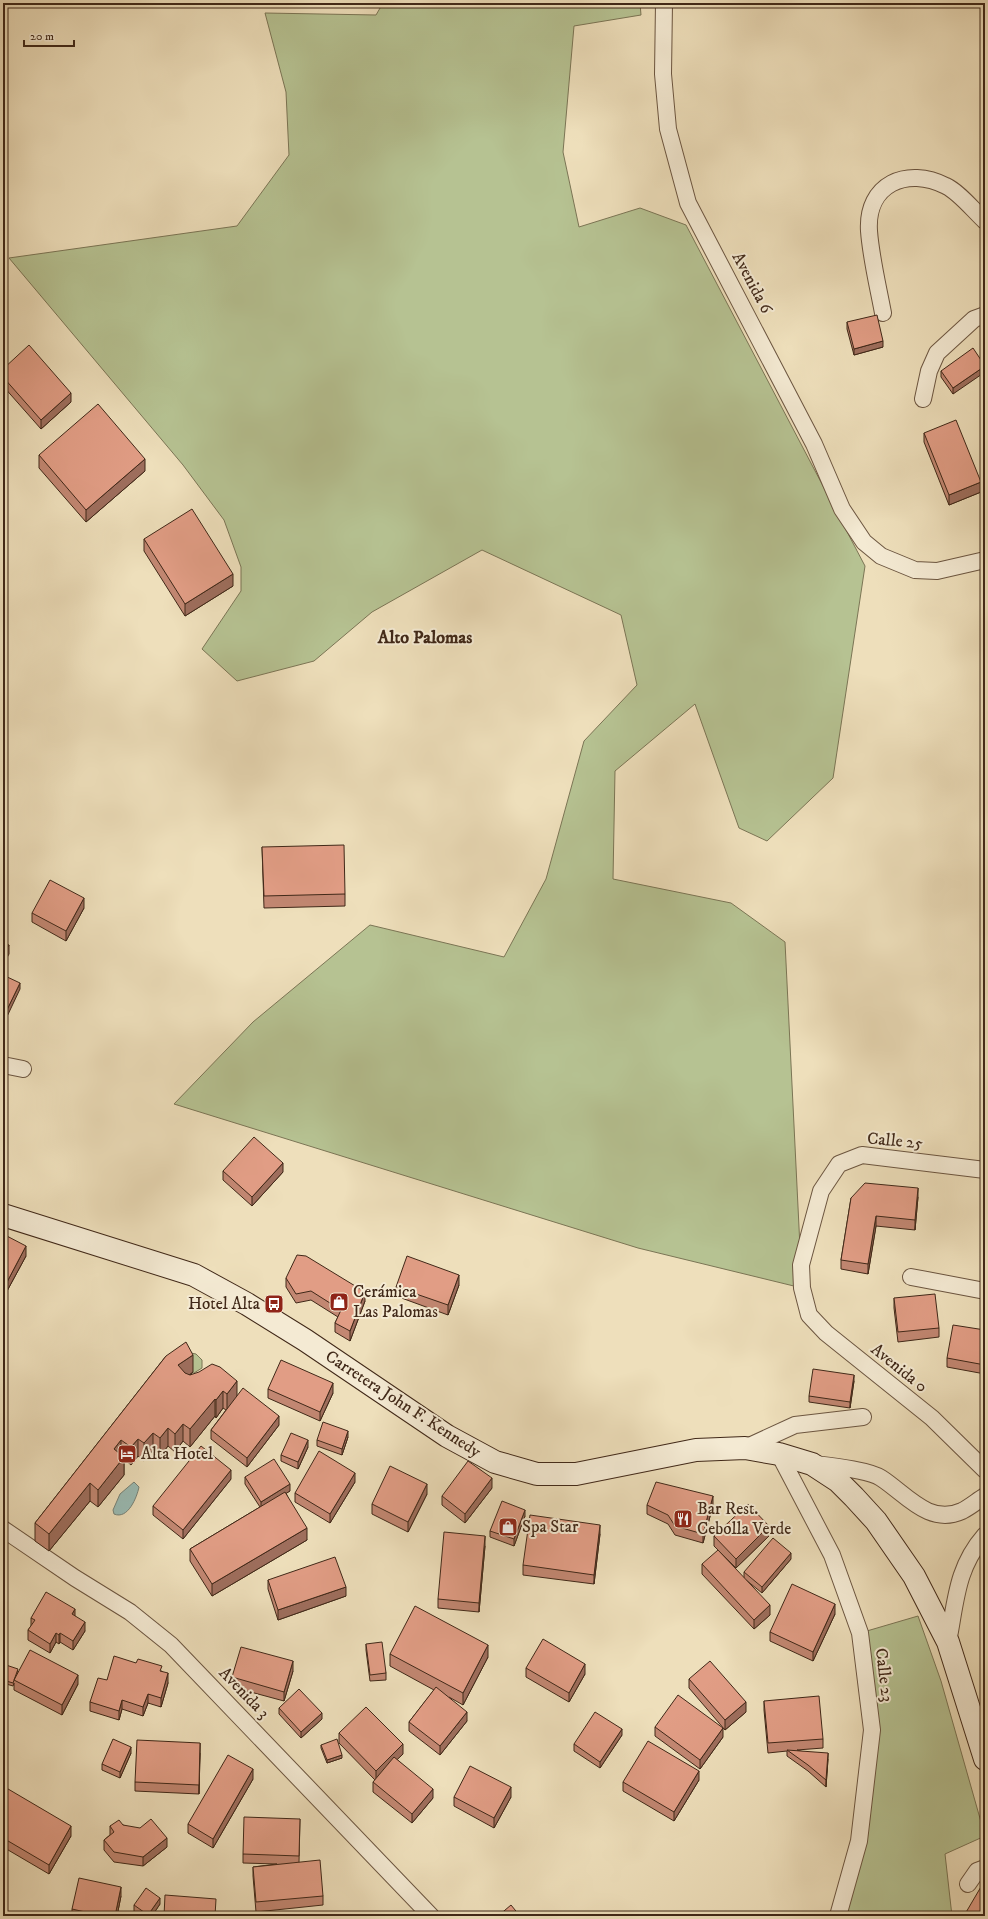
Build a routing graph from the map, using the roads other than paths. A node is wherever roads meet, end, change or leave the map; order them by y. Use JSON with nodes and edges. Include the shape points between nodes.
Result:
{"nodes":[{"id":1,"x":664,"y":3,"type":"edge"},
{"id":2,"x":985,"y":220,"type":"edge"},
{"id":3,"x":883,"y":313,"type":"dead end"},
{"id":4,"x":985,"y":315,"type":"edge"},
{"id":5,"x":924,"y":399,"type":"dead end"},
{"id":6,"x":985,"y":560,"type":"edge"},
{"id":7,"x":3,"y":1065,"type":"edge"},
{"id":8,"x":23,"y":1069,"type":"dead end"},
{"id":9,"x":985,"y":1170,"type":"edge"},
{"id":10,"x":3,"y":1215,"type":"edge"},
{"id":11,"x":911,"y":1277,"type":"dead end"},
{"id":12,"x":802,"y":1288,"type":"joint"},
{"id":13,"x":985,"y":1291,"type":"edge"},
{"id":14,"x":863,"y":1417,"type":"dead end"},
{"id":15,"x":745,"y":1448,"type":"junction"},
{"id":16,"x":779,"y":1454,"type":"junction"},
{"id":17,"x":812,"y":1464,"type":"junction"},
{"id":18,"x":985,"y":1470,"type":"edge"},
{"id":19,"x":985,"y":1496,"type":"edge"},
{"id":20,"x":3,"y":1529,"type":"edge"},
{"id":21,"x":985,"y":1535,"type":"edge"},
{"id":22,"x":948,"y":1642,"type":"junction"},
{"id":23,"x":985,"y":1759,"type":"edge"},
{"id":24,"x":985,"y":1868,"type":"edge"},
{"id":25,"x":968,"y":1884,"type":"dead end"},
{"id":26,"x":431,"y":1916,"type":"edge"},
{"id":27,"x":838,"y":1916,"type":"edge"}],
"edges":[{"from":1,"to":6,"type":"street","name":"Avenida 6","via":[[663,74],[668,129],[688,203],[814,444],[842,509],[864,542],[881,556],[915,570],[937,571]]},
{"from":2,"to":3,"type":"street","via":[[948,186],[928,179],[913,178],[893,182],[878,194],[872,209],[869,230]]},
{"from":4,"to":5,"type":"street","via":[[974,319],[938,353],[929,370]]},
{"from":7,"to":8,"type":"street"},
{"from":9,"to":12,"type":"street","name":"Calle 25","via":[[862,1155],[839,1164],[822,1190],[801,1265]]},
{"from":10,"to":15,"type":"main road","name":"Carretera John F. Kennedy","via":[[194,1275],[305,1340],[447,1436],[495,1462],[537,1474],[576,1474],[696,1450]]},
{"from":11,"to":13,"type":"street"},
{"from":12,"to":18,"type":"street","name":"Avenida 0","via":[[809,1315],[826,1333],[932,1418]]},
{"from":14,"to":15,"type":"street","via":[[795,1425]]},
{"from":15,"to":16,"type":"main road","name":"Carretera John F. Kennedy"},
{"from":16,"to":17,"type":"main road","name":"Carretera John F. Kennedy"},
{"from":16,"to":27,"type":"street","name":"Calle 23","via":[[832,1555],[860,1633],[872,1730],[860,1841]]},
{"from":17,"to":19,"type":"street","via":[[849,1469],[880,1477],[931,1514],[946,1515],[961,1511]]},
{"from":17,"to":22,"type":"main road","name":"Carretera John F. Kennedy","via":[[838,1481],[876,1521],[914,1576]]},
{"from":20,"to":26,"type":"street","name":"Avenida 3","via":[[130,1612],[171,1645]]},
{"from":21,"to":22,"type":"street","via":[[969,1555],[962,1572]]},
{"from":22,"to":23,"type":"main road","name":"Carretera John F. Kennedy"},
{"from":24,"to":25,"type":"street","via":[[977,1871]]}]}
